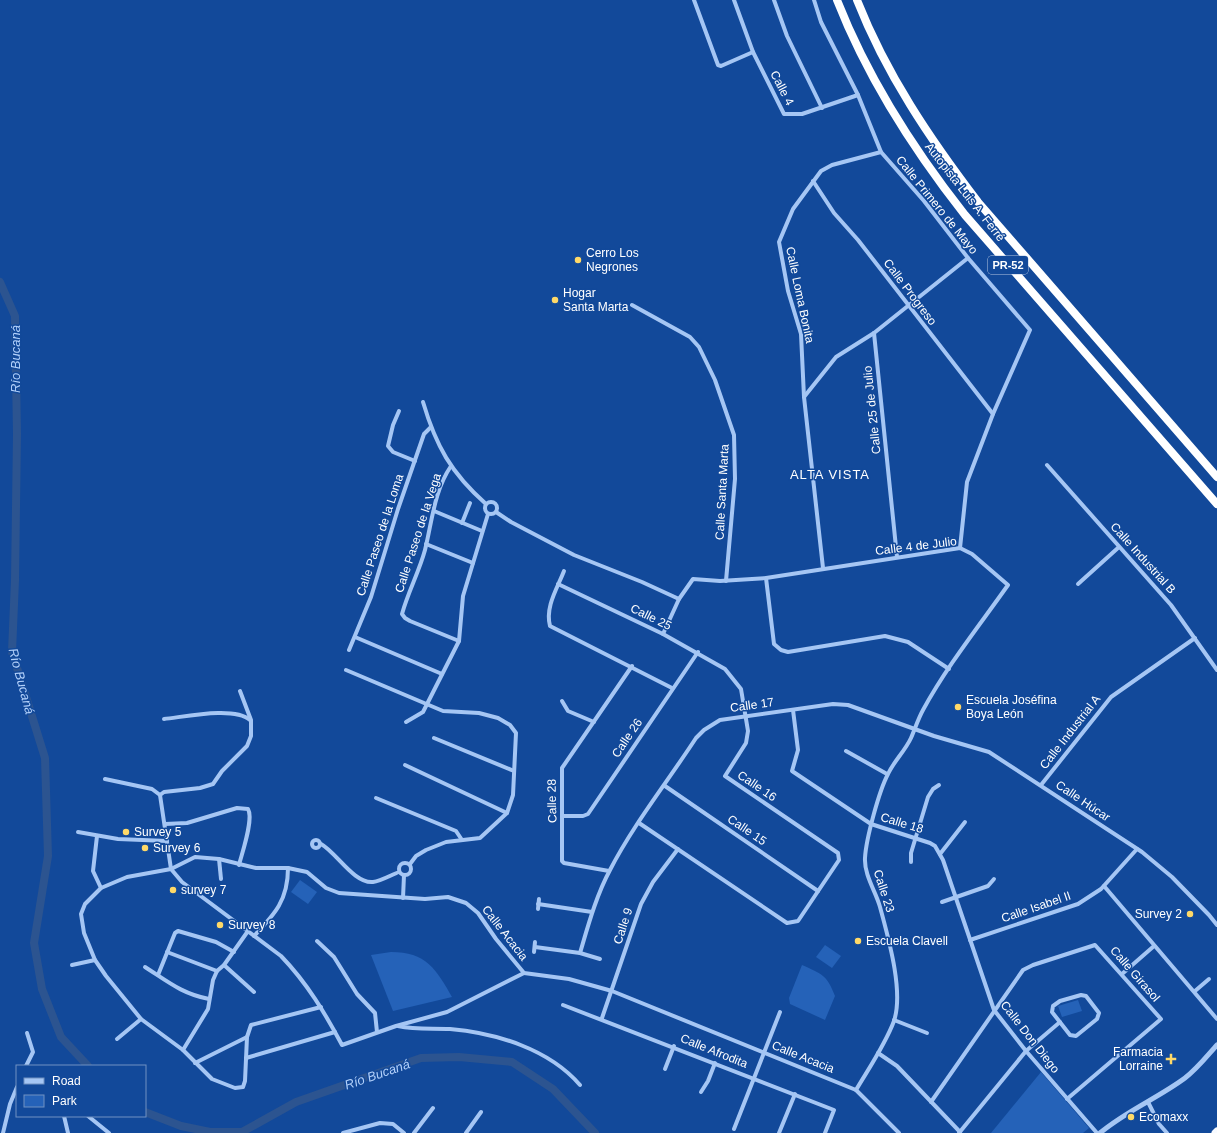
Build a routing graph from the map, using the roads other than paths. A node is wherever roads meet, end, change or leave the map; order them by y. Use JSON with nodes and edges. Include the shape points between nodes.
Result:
{"nodes":[{"id":1,"x":694,"y":0,"type":"edge"},
{"id":2,"x":734,"y":0,"type":"edge"},
{"id":3,"x":774,"y":0,"type":"edge"},
{"id":4,"x":814,"y":0,"type":"edge"},
{"id":5,"x":837,"y":0,"type":"edge"},
{"id":6,"x":857,"y":0,"type":"edge"},
{"id":7,"x":753,"y":52,"type":"junction"},
{"id":8,"x":858,"y":95,"type":"junction"},
{"id":9,"x":822,"y":108,"type":"junction"},
{"id":10,"x":881,"y":152,"type":"junction"},
{"id":11,"x":813,"y":181,"type":"junction"},
{"id":12,"x":968,"y":258,"type":"junction"},
{"id":13,"x":632,"y":305,"type":"dead end"},
{"id":14,"x":907,"y":306,"type":"junction"},
{"id":15,"x":874,"y":333,"type":"junction"},
{"id":16,"x":804,"y":397,"type":"junction"},
{"id":17,"x":423,"y":402,"type":"dead end"},
{"id":18,"x":399,"y":411,"type":"dead end"},
{"id":19,"x":993,"y":414,"type":"junction"},
{"id":20,"x":431,"y":427,"type":"junction"},
{"id":21,"x":415,"y":461,"type":"junction"},
{"id":22,"x":1047,"y":465,"type":"dead end"},
{"id":23,"x":451,"y":466,"type":"junction"},
{"id":24,"x":1217,"y":477,"type":"edge"},
{"id":25,"x":470,"y":504,"type":"dead end"},
{"id":26,"x":486,"y":504,"type":"junction"},
{"id":27,"x":1217,"y":504,"type":"edge"},
{"id":28,"x":434,"y":511,"type":"junction"},
{"id":29,"x":496,"y":512,"type":"junction"},
{"id":30,"x":488,"y":514,"type":"junction"},
{"id":31,"x":462,"y":522,"type":"junction"},
{"id":32,"x":482,"y":531,"type":"junction"},
{"id":33,"x":426,"y":544,"type":"junction"},
{"id":34,"x":1119,"y":547,"type":"junction"},
{"id":35,"x":960,"y":548,"type":"junction"},
{"id":36,"x":897,"y":557,"type":"junction"},
{"id":37,"x":473,"y":563,"type":"junction"},
{"id":38,"x":823,"y":568,"type":"junction"},
{"id":39,"x":564,"y":571,"type":"dead end"},
{"id":40,"x":766,"y":578,"type":"junction"},
{"id":41,"x":726,"y":581,"type":"junction"},
{"id":42,"x":558,"y":584,"type":"junction"},
{"id":43,"x":1078,"y":584,"type":"dead end"},
{"id":44,"x":679,"y":599,"type":"junction"},
{"id":45,"x":663,"y":634,"type":"junction"},
{"id":46,"x":354,"y":637,"type":"junction"},
{"id":47,"x":1195,"y":638,"type":"junction"},
{"id":48,"x":459,"y":641,"type":"junction"},
{"id":49,"x":349,"y":650,"type":"dead end"},
{"id":50,"x":698,"y":652,"type":"junction"},
{"id":51,"x":632,"y":666,"type":"junction"},
{"id":52,"x":950,"y":669,"type":"junction"},
{"id":53,"x":346,"y":670,"type":"dead end"},
{"id":54,"x":1217,"y":670,"type":"edge"},
{"id":55,"x":442,"y":674,"type":"junction"},
{"id":56,"x":672,"y":688,"type":"junction"},
{"id":57,"x":240,"y":692,"type":"dead end"},
{"id":58,"x":562,"y":701,"type":"dead end"},
{"id":59,"x":427,"y":706,"type":"junction"},
{"id":60,"x":793,"y":710,"type":"junction"},
{"id":61,"x":745,"y":716,"type":"junction"},
{"id":62,"x":164,"y":719,"type":"dead end"},
{"id":63,"x":251,"y":720,"type":"junction"},
{"id":64,"x":406,"y":722,"type":"dead end"},
{"id":65,"x":594,"y":722,"type":"junction"},
{"id":66,"x":914,"y":729,"type":"junction"},
{"id":67,"x":434,"y":738,"type":"dead end"},
{"id":68,"x":846,"y":752,"type":"dead end"},
{"id":69,"x":405,"y":765,"type":"dead end"},
{"id":70,"x":514,"y":771,"type":"junction"},
{"id":71,"x":887,"y":774,"type":"junction"},
{"id":72,"x":105,"y":779,"type":"dead end"},
{"id":73,"x":939,"y":785,"type":"dead end"},
{"id":74,"x":1042,"y":785,"type":"junction"},
{"id":75,"x":665,"y":786,"type":"junction"},
{"id":76,"x":160,"y":795,"type":"junction"},
{"id":77,"x":376,"y":798,"type":"dead end"},
{"id":78,"x":507,"y":813,"type":"junction"},
{"id":79,"x":563,"y":816,"type":"junction"},
{"id":80,"x":965,"y":822,"type":"dead end"},
{"id":81,"x":640,"y":823,"type":"junction"},
{"id":82,"x":165,"y":824,"type":"junction"},
{"id":83,"x":872,"y":824,"type":"junction"},
{"id":84,"x":78,"y":832,"type":"dead end"},
{"id":85,"x":97,"y":836,"type":"junction"},
{"id":86,"x":915,"y":838,"type":"junction"},
{"id":87,"x":167,"y":840,"type":"junction"},
{"id":88,"x":462,"y":840,"type":"junction"},
{"id":89,"x":320,"y":844,"type":"dead end"},
{"id":90,"x":678,"y":849,"type":"junction"},
{"id":91,"x":1137,"y":849,"type":"junction"},
{"id":92,"x":940,"y":854,"type":"junction"},
{"id":93,"x":220,"y":859,"type":"junction"},
{"id":94,"x":911,"y":862,"type":"dead end"},
{"id":95,"x":410,"y":864,"type":"junction"},
{"id":96,"x":239,"y":865,"type":"junction"},
{"id":97,"x":288,"y":868,"type":"junction"},
{"id":98,"x":171,"y":869,"type":"junction"},
{"id":99,"x":609,"y":871,"type":"junction"},
{"id":100,"x":400,"y":872,"type":"junction"},
{"id":101,"x":404,"y":875,"type":"junction"},
{"id":102,"x":221,"y":879,"type":"dead end"},
{"id":103,"x":994,"y":880,"type":"dead end"},
{"id":104,"x":1104,"y":886,"type":"junction"},
{"id":105,"x":101,"y":888,"type":"junction"},
{"id":106,"x":818,"y":891,"type":"junction"},
{"id":107,"x":403,"y":898,"type":"junction"},
{"id":108,"x":956,"y":898,"type":"junction"},
{"id":109,"x":942,"y":902,"type":"dead end"},
{"id":110,"x":538,"y":904,"type":"dead end"},
{"id":111,"x":592,"y":912,"type":"junction"},
{"id":112,"x":1217,"y":925,"type":"edge"},
{"id":113,"x":248,"y":931,"type":"junction"},
{"id":114,"x":254,"y":936,"type":"junction"},
{"id":115,"x":970,"y":940,"type":"junction"},
{"id":116,"x":317,"y":941,"type":"dead end"},
{"id":117,"x":1154,"y":946,"type":"junction"},
{"id":118,"x":535,"y":947,"type":"dead end"},
{"id":119,"x":168,"y":952,"type":"junction"},
{"id":120,"x":234,"y":952,"type":"junction"},
{"id":121,"x":580,"y":953,"type":"junction"},
{"id":122,"x":600,"y":959,"type":"dead end"},
{"id":123,"x":95,"y":960,"type":"junction"},
{"id":124,"x":72,"y":965,"type":"dead end"},
{"id":125,"x":224,"y":965,"type":"junction"},
{"id":126,"x":145,"y":967,"type":"dead end"},
{"id":127,"x":217,"y":971,"type":"junction"},
{"id":128,"x":524,"y":973,"type":"junction"},
{"id":129,"x":1122,"y":974,"type":"junction"},
{"id":130,"x":158,"y":975,"type":"junction"},
{"id":131,"x":1209,"y":979,"type":"dead end"},
{"id":132,"x":612,"y":991,"type":"junction"},
{"id":133,"x":1195,"y":991,"type":"junction"},
{"id":134,"x":254,"y":992,"type":"dead end"},
{"id":135,"x":209,"y":999,"type":"junction"},
{"id":136,"x":563,"y":1004,"type":"dead end"},
{"id":137,"x":321,"y":1007,"type":"junction"},
{"id":138,"x":994,"y":1010,"type":"junction"},
{"id":139,"x":780,"y":1012,"type":"dead end"},
{"id":140,"x":602,"y":1018,"type":"junction"},
{"id":141,"x":141,"y":1019,"type":"junction"},
{"id":142,"x":1217,"y":1019,"type":"edge"},
{"id":143,"x":894,"y":1020,"type":"junction"},
{"id":144,"x":1060,"y":1022,"type":"junction"},
{"id":145,"x":396,"y":1026,"type":"junction"},
{"id":146,"x":335,"y":1032,"type":"junction"},
{"id":147,"x":377,"y":1032,"type":"junction"},
{"id":148,"x":27,"y":1033,"type":"dead end"},
{"id":149,"x":927,"y":1033,"type":"dead end"},
{"id":150,"x":247,"y":1037,"type":"junction"},
{"id":151,"x":117,"y":1039,"type":"dead end"},
{"id":152,"x":1217,"y":1045,"type":"edge"},
{"id":153,"x":674,"y":1046,"type":"junction"},
{"id":154,"x":183,"y":1050,"type":"junction"},
{"id":155,"x":1026,"y":1051,"type":"junction"},
{"id":156,"x":765,"y":1053,"type":"junction"},
{"id":157,"x":878,"y":1053,"type":"junction"},
{"id":158,"x":246,"y":1058,"type":"junction"},
{"id":159,"x":195,"y":1063,"type":"junction"},
{"id":160,"x":715,"y":1063,"type":"junction"},
{"id":161,"x":26,"y":1065,"type":"edge"},
{"id":162,"x":665,"y":1069,"type":"dead end"},
{"id":163,"x":755,"y":1078,"type":"junction"},
{"id":164,"x":580,"y":1084,"type":"dead end"},
{"id":165,"x":16,"y":1089,"type":"edge"},
{"id":166,"x":856,"y":1090,"type":"junction"},
{"id":167,"x":701,"y":1092,"type":"dead end"},
{"id":168,"x":795,"y":1094,"type":"junction"},
{"id":169,"x":1066,"y":1099,"type":"junction"},
{"id":170,"x":932,"y":1102,"type":"junction"},
{"id":171,"x":1148,"y":1102,"type":"junction"},
{"id":172,"x":433,"y":1108,"type":"dead end"},
{"id":173,"x":424,"y":1110,"type":"dead end"},
{"id":174,"x":481,"y":1112,"type":"dead end"},
{"id":175,"x":474,"y":1113,"type":"dead end"},
{"id":176,"x":429,"y":1114,"type":"junction"},
{"id":177,"x":478,"y":1116,"type":"junction"},
{"id":178,"x":64,"y":1117,"type":"edge"},
{"id":179,"x":89,"y":1117,"type":"edge"},
{"id":180,"x":734,"y":1129,"type":"dead end"},
{"id":181,"x":1217,"y":1131,"type":"edge"},
{"id":182,"x":3,"y":1133,"type":"edge"},
{"id":183,"x":68,"y":1133,"type":"edge"},
{"id":184,"x":109,"y":1133,"type":"edge"},
{"id":185,"x":343,"y":1133,"type":"edge"},
{"id":186,"x":404,"y":1133,"type":"edge"},
{"id":187,"x":414,"y":1133,"type":"edge"},
{"id":188,"x":466,"y":1133,"type":"edge"},
{"id":189,"x":779,"y":1133,"type":"edge"},
{"id":190,"x":825,"y":1133,"type":"edge"},
{"id":191,"x":898,"y":1133,"type":"edge"},
{"id":192,"x":960,"y":1133,"type":"edge"},
{"id":193,"x":1099,"y":1133,"type":"edge"},
{"id":194,"x":1167,"y":1133,"type":"edge"},
{"id":195,"x":1215,"y":1133,"type":"edge"}],
"edges":[{"from":1,"to":7,"type":"street","via":[[718,65]]},
{"from":2,"to":7,"type":"street","name":"Calle 4"},
{"from":3,"to":9,"type":"street","via":[[787,36]]},
{"from":4,"to":8,"type":"street","name":"Calle Primero de Mayo","via":[[821,22]]},
{"from":5,"to":27,"type":"highway","name":"Autopista Luis A. Ferré","number":"PR-52","via":[[882,95],[940,183]]},
{"from":6,"to":24,"type":"highway","name":"Autopista Luis A. Ferré","number":"PR-52","via":[[899,88],[946,160],[978,202]]},
{"from":7,"to":9,"type":"street","name":"Calle 4","via":[[784,114],[802,114]]},
{"from":8,"to":9,"type":"street","name":"Calle 4"},
{"from":8,"to":10,"type":"street","name":"Calle Primero de Mayo"},
{"from":10,"to":11,"type":"street","name":"Calle Loma Bonita","via":[[832,165],[821,171]]},
{"from":10,"to":12,"type":"street","name":"Calle Primero de Mayo","via":[[924,201]]},
{"from":11,"to":14,"type":"street","name":"Calle Progreso","via":[[830,208],[858,240]]},
{"from":11,"to":16,"type":"street","name":"Calle Loma Bonita","via":[[793,209],[779,242],[788,291],[800,334]]},
{"from":12,"to":14,"type":"street"},
{"from":12,"to":19,"type":"street","name":"Calle Primero de Mayo","via":[[1030,330]]},
{"from":13,"to":41,"type":"street","name":"Calle Santa Marta","via":[[690,337],[699,347],[715,380],[734,435],[735,479]]},
{"from":14,"to":15,"type":"street"},
{"from":14,"to":19,"type":"street","name":"Calle Progreso"},
{"from":15,"to":16,"type":"street","via":[[836,357]]},
{"from":15,"to":36,"type":"street","name":"Calle 25 de Julio"},
{"from":16,"to":38,"type":"street","name":"Calle Loma Bonita"},
{"from":17,"to":20,"type":"street"},
{"from":18,"to":21,"type":"street","via":[[388,446],[392,452]]},
{"from":19,"to":35,"type":"street","name":"Calle Primero de Mayo","via":[[967,482]]},
{"from":20,"to":21,"type":"street","name":"Calle Paseo de la Loma","via":[[424,434]]},
{"from":20,"to":23,"type":"street"},
{"from":21,"to":46,"type":"street","name":"Calle Paseo de la Loma","via":[[370,597]]},
{"from":22,"to":34,"type":"street","name":"Calle Industrial B"},
{"from":23,"to":26,"type":"street","via":[[472,492]]},
{"from":23,"to":28,"type":"street","name":"Calle Paseo de la Vega","via":[[442,483]]},
{"from":25,"to":31,"type":"street"},
{"from":26,"to":29,"type":"street","via":[[494,503],[497,506]]},
{"from":26,"to":30,"type":"street","via":[[484,509]]},
{"from":28,"to":31,"type":"street"},
{"from":28,"to":33,"type":"street","name":"Calle Paseo de la Vega"},
{"from":29,"to":30,"type":"street"},
{"from":29,"to":44,"type":"street","via":[[574,556]]},
{"from":30,"to":32,"type":"street"},
{"from":31,"to":32,"type":"street"},
{"from":32,"to":37,"type":"street"},
{"from":33,"to":37,"type":"street"},
{"from":33,"to":48,"type":"street","name":"Calle Paseo de la Vega","via":[[402,614],[405,618]]},
{"from":34,"to":43,"type":"street"},
{"from":34,"to":47,"type":"street","name":"Calle Industrial B","via":[[1171,605]]},
{"from":35,"to":36,"type":"street","name":"Calle 4 de Julio"},
{"from":35,"to":52,"type":"street","name":"Calle 4 de Julio","via":[[972,554],[1008,585]]},
{"from":36,"to":38,"type":"street","name":"Calle 4 de Julio"},
{"from":37,"to":48,"type":"street","via":[[463,596]]},
{"from":38,"to":40,"type":"street","name":"Calle 4 de Julio"},
{"from":39,"to":42,"type":"street"},
{"from":40,"to":41,"type":"street","name":"Calle 4 de Julio"},
{"from":40,"to":52,"type":"street","via":[[774,644],[781,650],[788,652],[885,636],[908,642]]},
{"from":41,"to":44,"type":"street","name":"Calle 4 de Julio","via":[[693,579]]},
{"from":42,"to":45,"type":"street","name":"Calle 25"},
{"from":42,"to":51,"type":"street","via":[[550,604],[550,626]]},
{"from":44,"to":45,"type":"street"},
{"from":45,"to":50,"type":"street","name":"Calle 25"},
{"from":46,"to":49,"type":"street","name":"Calle Paseo de la Loma"},
{"from":46,"to":55,"type":"street"},
{"from":47,"to":54,"type":"street","name":"Calle Industrial B"},
{"from":47,"to":74,"type":"street","name":"Calle Industrial A","via":[[1111,697]]},
{"from":48,"to":55,"type":"street"},
{"from":50,"to":56,"type":"street","name":"Calle 26"},
{"from":50,"to":61,"type":"street","name":"Calle 25","via":[[725,669],[740,689]]},
{"from":51,"to":56,"type":"street"},
{"from":51,"to":65,"type":"street","name":"Calle 28"},
{"from":52,"to":66,"type":"street","name":"Calle 4 de Julio","via":[[923,710]]},
{"from":53,"to":59,"type":"street"},
{"from":55,"to":59,"type":"street"},
{"from":56,"to":79,"type":"street","name":"Calle 26","via":[[588,814]]},
{"from":57,"to":63,"type":"street"},
{"from":58,"to":65,"type":"street","via":[[568,711]]},
{"from":59,"to":64,"type":"street","via":[[423,712]]},
{"from":59,"to":70,"type":"street","via":[[443,711],[479,713],[498,718],[510,725],[516,733]]},
{"from":60,"to":61,"type":"street","name":"Calle 17"},
{"from":60,"to":66,"type":"street","name":"Calle 17","via":[[833,704],[848,705]]},
{"from":60,"to":83,"type":"street","name":"Calle 18","via":[[798,750],[792,771]]},
{"from":61,"to":75,"type":"street","name":"Calle 17","via":[[720,720],[704,730]]},
{"from":61,"to":106,"type":"street","name":"Calle 16","via":[[748,731],[746,742],[725,776],[838,853],[839,860]]},
{"from":62,"to":63,"type":"street","via":[[215,713],[245,715]]},
{"from":63,"to":76,"type":"street","via":[[247,746],[213,784],[164,792]]},
{"from":65,"to":79,"type":"street","name":"Calle 28","via":[[562,768]]},
{"from":66,"to":71,"type":"street","name":"Calle 23","via":[[911,739]]},
{"from":66,"to":74,"type":"street","name":"Calle Húcar","via":[[989,752]]},
{"from":67,"to":70,"type":"street"},
{"from":68,"to":71,"type":"street"},
{"from":69,"to":78,"type":"street"},
{"from":70,"to":78,"type":"street","via":[[513,795]]},
{"from":71,"to":83,"type":"street","name":"Calle 23"},
{"from":72,"to":76,"type":"street","via":[[152,789]]},
{"from":73,"to":86,"type":"street","via":[[928,797]]},
{"from":74,"to":91,"type":"street","name":"Calle Húcar"},
{"from":75,"to":81,"type":"street","name":"Calle 17"},
{"from":75,"to":106,"type":"street","name":"Calle 15"},
{"from":76,"to":82,"type":"street"},
{"from":77,"to":88,"type":"street","via":[[456,830]]},
{"from":78,"to":88,"type":"street","via":[[480,838]]},
{"from":79,"to":99,"type":"street","name":"Calle 28","via":[[562,861]]},
{"from":80,"to":92,"type":"street"},
{"from":81,"to":90,"type":"street"},
{"from":81,"to":99,"type":"street","name":"Calle 17"},
{"from":82,"to":87,"type":"street"},
{"from":82,"to":96,"type":"street","via":[[187,823],[237,808],[248,809],[250,817]]},
{"from":83,"to":86,"type":"street","name":"Calle 18"},
{"from":83,"to":143,"type":"street","name":"Calle 23","via":[[865,862],[877,896],[893,964],[896,1000]]},
{"from":84,"to":85,"type":"street"},
{"from":85,"to":87,"type":"street"},
{"from":85,"to":105,"type":"street","via":[[93,871]]},
{"from":86,"to":92,"type":"street","name":"Calle 18","via":[[930,843]]},
{"from":86,"to":94,"type":"street"},
{"from":87,"to":98,"type":"street"},
{"from":88,"to":95,"type":"street","via":[[446,842],[426,850],[416,856]]},
{"from":89,"to":100,"type":"street","via":[[327,847],[363,880],[373,882]]},
{"from":90,"to":106,"type":"street","via":[[787,923],[798,921]]},
{"from":90,"to":132,"type":"street","name":"Calle 9","via":[[653,882],[641,904]]},
{"from":91,"to":104,"type":"street","name":"Calle Isabel II"},
{"from":91,"to":112,"type":"street","name":"Calle Húcar","via":[[1172,877]]},
{"from":92,"to":108,"type":"street","name":"Calle 18"},
{"from":93,"to":96,"type":"street","name":"Calle Acacia"},
{"from":93,"to":98,"type":"street","name":"Calle Acacia","via":[[195,857]]},
{"from":93,"to":102,"type":"street"},
{"from":95,"to":100,"type":"street","via":[[401,864]]},
{"from":95,"to":101,"type":"street","via":[[411,872]]},
{"from":96,"to":97,"type":"street","name":"Calle Acacia"},
{"from":97,"to":107,"type":"street","name":"Calle Acacia","via":[[307,872],[326,888],[338,893]]},
{"from":97,"to":114,"type":"street","via":[[288,885],[283,899],[272,917]]},
{"from":98,"to":105,"type":"street","name":"Calle Acacia","via":[[127,877]]},
{"from":98,"to":113,"type":"street","via":[[182,882]]},
{"from":99,"to":111,"type":"street","name":"Calle 17"},
{"from":100,"to":101,"type":"street"},
{"from":101,"to":107,"type":"street"},
{"from":103,"to":108,"type":"street","via":[[988,886]]},
{"from":104,"to":115,"type":"street","name":"Calle Isabel II","via":[[1078,904]]},
{"from":104,"to":117,"type":"street"},
{"from":105,"to":123,"type":"street","name":"Calle Acacia","via":[[85,904],[82,914],[84,934]]},
{"from":107,"to":128,"type":"street","name":"Calle Acacia","via":[[448,897],[466,903],[478,913]]},
{"from":108,"to":109,"type":"street"},
{"from":108,"to":115,"type":"street","name":"Calle 18"},
{"from":110,"to":111,"type":"street"},
{"from":111,"to":121,"type":"street","name":"Calle 17"},
{"from":113,"to":114,"type":"street"},
{"from":113,"to":120,"type":"street"},
{"from":114,"to":137,"type":"street","via":[[281,956]]},
{"from":115,"to":138,"type":"street","name":"Calle Don Diego"},
{"from":116,"to":147,"type":"street","via":[[334,957],[357,994],[375,1013]]},
{"from":117,"to":129,"type":"street"},
{"from":117,"to":133,"type":"street"},
{"from":118,"to":121,"type":"street"},
{"from":119,"to":120,"type":"street","via":[[176,933],[182,932],[216,942]]},
{"from":119,"to":127,"type":"street"},
{"from":119,"to":130,"type":"street"},
{"from":120,"to":125,"type":"street"},
{"from":121,"to":122,"type":"street"},
{"from":123,"to":124,"type":"street"},
{"from":123,"to":141,"type":"street","name":"Calle Acacia"},
{"from":125,"to":127,"type":"street"},
{"from":125,"to":134,"type":"street"},
{"from":126,"to":130,"type":"street"},
{"from":127,"to":135,"type":"street"},
{"from":128,"to":132,"type":"street","name":"Calle Acacia","via":[[569,978]]},
{"from":128,"to":145,"type":"street","via":[[447,1012]]},
{"from":129,"to":138,"type":"street","name":"Calle Girasol","via":[[1099,948],[1091,945],[1023,970]]},
{"from":129,"to":169,"type":"street","name":"Calle Girasol","via":[[1161,1019]]},
{"from":130,"to":135,"type":"street","via":[[189,994]]},
{"from":131,"to":133,"type":"street"},
{"from":132,"to":140,"type":"street","name":"Calle 9"},
{"from":132,"to":156,"type":"street","name":"Calle Acacia"},
{"from":133,"to":142,"type":"street"},
{"from":135,"to":154,"type":"street","via":[[208,1009]]},
{"from":136,"to":140,"type":"street","name":"Calle Afrodita"},
{"from":137,"to":146,"type":"street"},
{"from":137,"to":150,"type":"street","via":[[250,1025]]},
{"from":138,"to":155,"type":"street","name":"Calle Don Diego"},
{"from":138,"to":170,"type":"street","name":"Calle Girasol"},
{"from":139,"to":156,"type":"street"},
{"from":140,"to":153,"type":"street","name":"Calle Afrodita"},
{"from":141,"to":151,"type":"street"},
{"from":141,"to":154,"type":"street","name":"Calle Acacia"},
{"from":143,"to":149,"type":"street"},
{"from":143,"to":157,"type":"street"},
{"from":144,"to":144,"type":"street","via":[[1070,1035],[1076,1036],[1097,1019],[1099,1012],[1086,996],[1081,995],[1060,1001],[1053,1006],[1052,1012]]},
{"from":144,"to":155,"type":"street"},
{"from":145,"to":147,"type":"street"},
{"from":145,"to":164,"type":"street","via":[[414,1030],[448,1029],[478,1032],[519,1045],[550,1059]]},
{"from":146,"to":147,"type":"street","via":[[342,1045]]},
{"from":146,"to":158,"type":"street"},
{"from":148,"to":161,"type":"street","via":[[33,1052]]},
{"from":150,"to":158,"type":"street"},
{"from":150,"to":159,"type":"street"},
{"from":152,"to":171,"type":"street","via":[[1186,1077]]},
{"from":153,"to":160,"type":"street","name":"Calle Afrodita"},
{"from":153,"to":162,"type":"street"},
{"from":154,"to":159,"type":"street","name":"Calle Acacia"},
{"from":155,"to":169,"type":"street","name":"Calle Don Diego"},
{"from":155,"to":192,"type":"street"},
{"from":156,"to":163,"type":"street"},
{"from":156,"to":166,"type":"street","name":"Calle Acacia"},
{"from":157,"to":166,"type":"street"},
{"from":157,"to":170,"type":"street","via":[[897,1066]]},
{"from":158,"to":159,"type":"street","name":"Calle Acacia","via":[[245,1081],[243,1087],[238,1089],[212,1079]]},
{"from":160,"to":163,"type":"street","name":"Calle Afrodita"},
{"from":160,"to":167,"type":"street"},
{"from":163,"to":168,"type":"street","name":"Calle Afrodita"},
{"from":163,"to":180,"type":"street"},
{"from":165,"to":182,"type":"street"},
{"from":166,"to":191,"type":"street","name":"Calle Acacia"},
{"from":168,"to":189,"type":"street"},
{"from":168,"to":190,"type":"street","name":"Calle Afrodita","via":[[834,1110]]},
{"from":169,"to":193,"type":"street","name":"Calle Don Diego"},
{"from":170,"to":192,"type":"street"},
{"from":171,"to":193,"type":"street","via":[[1114,1121]]},
{"from":171,"to":194,"type":"street"},
{"from":172,"to":176,"type":"street"},
{"from":173,"to":176,"type":"street"},
{"from":174,"to":177,"type":"street"},
{"from":175,"to":177,"type":"street"},
{"from":176,"to":187,"type":"street"},
{"from":177,"to":188,"type":"street"},
{"from":178,"to":183,"type":"street"},
{"from":179,"to":184,"type":"street"},
{"from":181,"to":195,"type":"highway"},
{"from":185,"to":186,"type":"street","via":[[380,1123],[393,1124]]}]}
